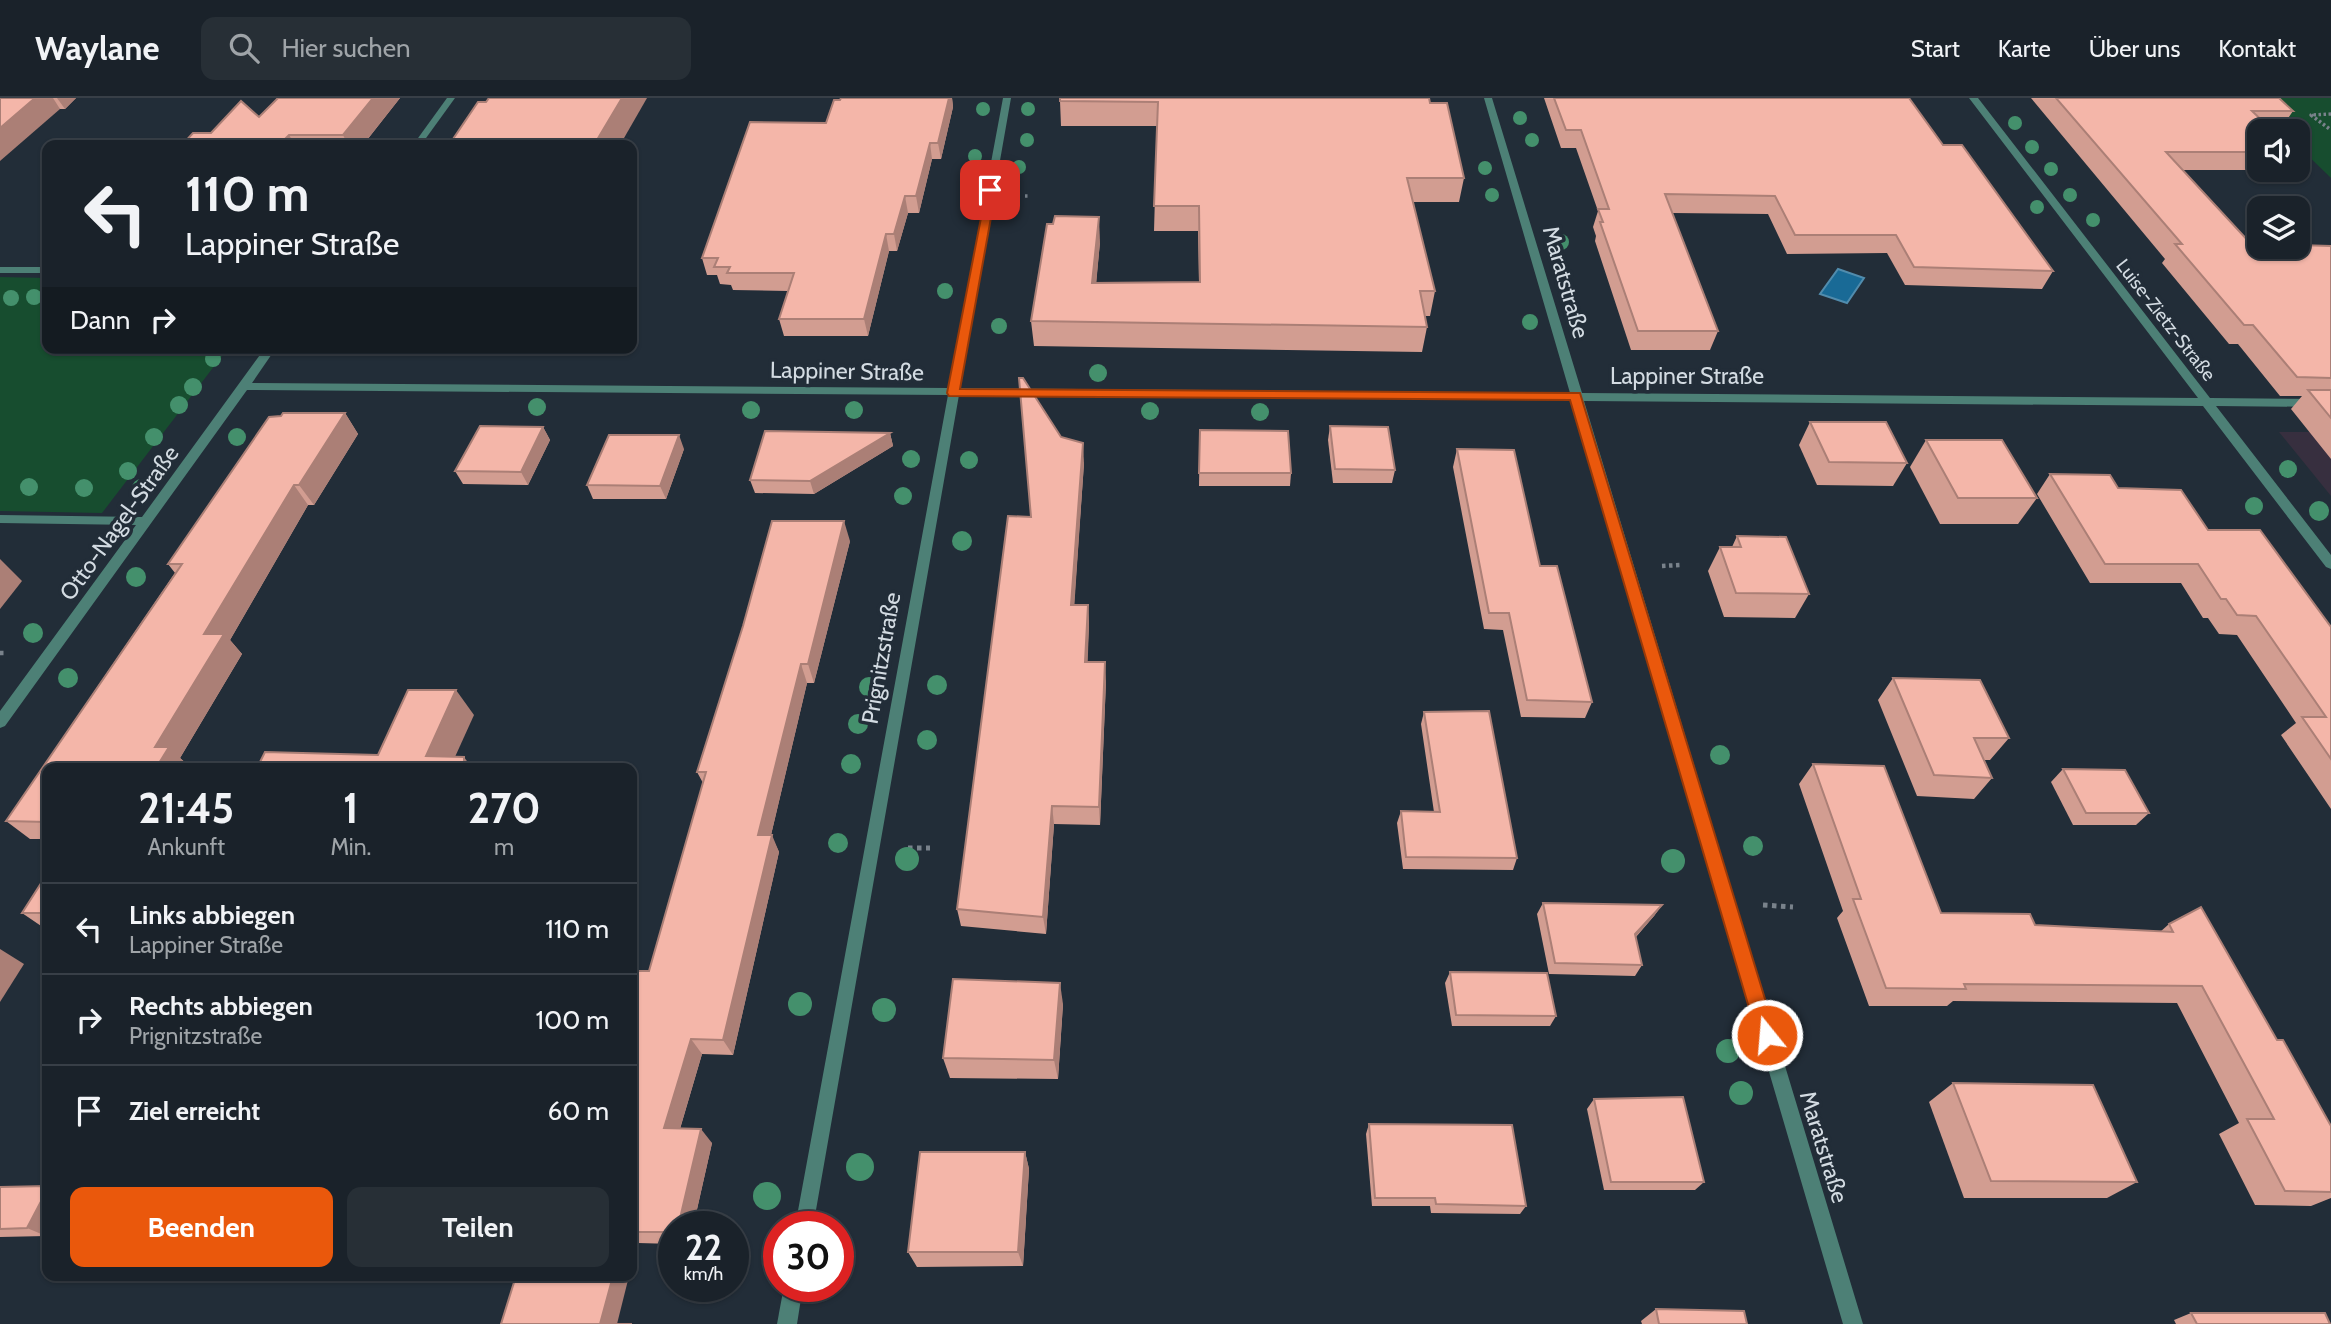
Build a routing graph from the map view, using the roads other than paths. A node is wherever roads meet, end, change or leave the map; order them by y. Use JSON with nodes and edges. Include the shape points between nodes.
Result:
{"nodes":[{"id":1,"x":451,"y":98,"type":"edge"},
{"id":2,"x":1007,"y":98,"type":"edge"},
{"id":3,"x":1489,"y":98,"type":"edge"},
{"id":4,"x":1973,"y":98,"type":"edge"},
{"id":5,"x":420,"y":140,"type":"edge"},
{"id":6,"x":0,"y":270,"type":"edge"},
{"id":7,"x":42,"y":270,"type":"edge"},
{"id":8,"x":267,"y":354,"type":"edge"},
{"id":9,"x":245,"y":386,"type":"junction"},
{"id":10,"x":953,"y":393,"type":"junction"},
{"id":11,"x":1575,"y":396,"type":"junction"},
{"id":12,"x":2206,"y":402,"type":"junction"},
{"id":13,"x":2331,"y":403,"type":"edge"},
{"id":14,"x":0,"y":519,"type":"edge"},
{"id":15,"x":147,"y":521,"type":"junction"},
{"id":16,"x":2331,"y":564,"type":"edge"},
{"id":17,"x":0,"y":722,"type":"edge"},
{"id":18,"x":807,"y":1211,"type":"edge"},
{"id":19,"x":791,"y":1302,"type":"edge"},
{"id":20,"x":787,"y":1324,"type":"edge"},
{"id":21,"x":1853,"y":1324,"type":"edge"}],
"edges":[{"from":1,"to":5,"type":"street"},
{"from":2,"to":10,"type":"street","name":"Prignitzstraße"},
{"from":3,"to":11,"type":"street","name":"Maratstraße"},
{"from":4,"to":12,"type":"street","name":"Luise-Zietz-Straße"},
{"from":6,"to":7,"type":"street"},
{"from":8,"to":9,"type":"street","name":"Otto-Nagel-Straße"},
{"from":9,"to":10,"type":"street","name":"Lappiner Straße"},
{"from":9,"to":15,"type":"street","name":"Otto-Nagel-Straße"},
{"from":10,"to":11,"type":"street","name":"Lappiner Straße"},
{"from":10,"to":18,"type":"street","name":"Prignitzstraße"},
{"from":11,"to":12,"type":"street","name":"Lappiner Straße"},
{"from":11,"to":21,"type":"street","name":"Maratstraße"},
{"from":12,"to":13,"type":"street","name":"Lappiner Straße"},
{"from":12,"to":16,"type":"street","name":"Luise-Zietz-Straße"},
{"from":14,"to":15,"type":"street"},
{"from":15,"to":17,"type":"street","name":"Otto-Nagel-Straße"},
{"from":19,"to":20,"type":"street"}]}
